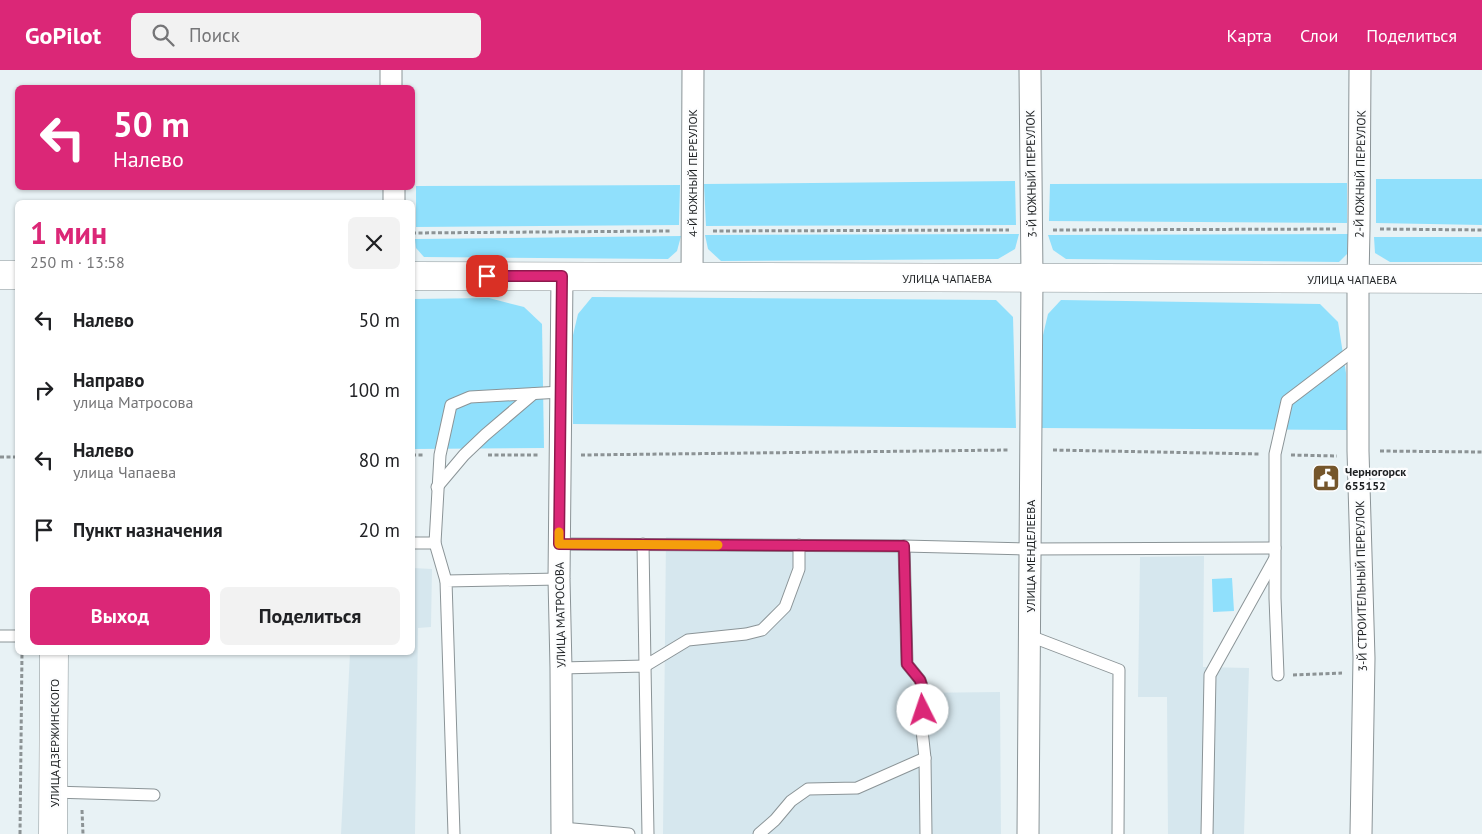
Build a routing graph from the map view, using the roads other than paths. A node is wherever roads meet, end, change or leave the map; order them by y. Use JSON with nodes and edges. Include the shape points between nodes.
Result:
{"nodes":[{"id":1,"x":391,"y":70,"type":"edge"},
{"id":2,"x":693,"y":70,"type":"edge"},
{"id":3,"x":1030,"y":70,"type":"edge"},
{"id":4,"x":1360,"y":70,"type":"edge"},
{"id":5,"x":391,"y":85,"type":"edge"},
{"id":6,"x":0,"y":275,"type":"edge"},
{"id":7,"x":15,"y":275,"type":"edge"},
{"id":8,"x":415,"y":276,"type":"edge"},
{"id":9,"x":562,"y":276,"type":"junction"},
{"id":10,"x":692,"y":277,"type":"junction"},
{"id":11,"x":1032,"y":278,"type":"junction"},
{"id":12,"x":1358,"y":278,"type":"junction"},
{"id":13,"x":1482,"y":279,"type":"edge"},
{"id":14,"x":1358,"y":347,"type":"junction"},
{"id":15,"x":561,"y":392,"type":"junction"},
{"id":16,"x":533,"y":394,"type":"junction"},
{"id":17,"x":437,"y":487,"type":"junction"},
{"id":18,"x":415,"y":543,"type":"edge"},
{"id":19,"x":435,"y":543,"type":"junction"},
{"id":20,"x":559,"y":544,"type":"junction"},
{"id":21,"x":643,"y":544,"type":"junction"},
{"id":22,"x":799,"y":545,"type":"junction"},
{"id":23,"x":904,"y":546,"type":"junction"},
{"id":24,"x":1030,"y":549,"type":"junction"},
{"id":25,"x":1275,"y":553,"type":"junction"},
{"id":26,"x":559,"y":579,"type":"junction"},
{"id":27,"x":446,"y":581,"type":"junction"},
{"id":28,"x":0,"y":636,"type":"edge"},
{"id":29,"x":15,"y":636,"type":"edge"},
{"id":30,"x":1030,"y":636,"type":"junction"},
{"id":31,"x":54,"y":655,"type":"edge"},
{"id":32,"x":645,"y":666,"type":"junction"},
{"id":33,"x":561,"y":668,"type":"junction"},
{"id":34,"x":1278,"y":675,"type":"road end"},
{"id":35,"x":925,"y":758,"type":"junction"},
{"id":36,"x":53,"y":792,"type":"junction"},
{"id":37,"x":154,"y":794,"type":"dead end"},
{"id":38,"x":562,"y":831,"type":"edge"},
{"id":39,"x":53,"y":834,"type":"edge"},
{"id":40,"x":454,"y":834,"type":"edge"},
{"id":41,"x":629,"y":834,"type":"edge"},
{"id":42,"x":648,"y":834,"type":"edge"},
{"id":43,"x":759,"y":834,"type":"edge"},
{"id":44,"x":926,"y":834,"type":"edge"},
{"id":45,"x":1028,"y":834,"type":"edge"},
{"id":46,"x":1118,"y":834,"type":"edge"},
{"id":47,"x":1207,"y":834,"type":"edge"},
{"id":48,"x":1361,"y":834,"type":"edge"}],
"edges":[{"from":1,"to":5,"type":"street"},
{"from":2,"to":10,"type":"street","name":"4-Й ЮЖНЫЙ ПЕРЕУЛОК"},
{"from":3,"to":11,"type":"street","name":"3-Й ЮЖНЫЙ ПЕРЕУЛОК"},
{"from":4,"to":12,"type":"street","name":"2-Й ЮЖНЫЙ ПЕРЕУЛОК"},
{"from":6,"to":7,"type":"main road"},
{"from":8,"to":9,"type":"main road","name":"УЛИЦА ЧАПАЕВА"},
{"from":9,"to":10,"type":"main road","name":"УЛИЦА ЧАПАЕВА"},
{"from":9,"to":15,"type":"street","name":"УЛИЦА МАТРОСОВА"},
{"from":10,"to":11,"type":"main road","name":"УЛИЦА ЧАПАЕВА"},
{"from":11,"to":12,"type":"main road","name":"УЛИЦА ЧАПАЕВА"},
{"from":11,"to":24,"type":"street","name":"УЛИЦА МЕНДЕЛЕЕВА"},
{"from":12,"to":13,"type":"main road","name":"УЛИЦА ЧАПАЕВА"},
{"from":12,"to":14,"type":"street","name":"3-Й СТРОИТЕЛЬНЫЙ ПЕРЕУЛОК"},
{"from":14,"to":25,"type":"lane","via":[[1287,401],[1275,454]]},
{"from":14,"to":48,"type":"street","name":"3-Й СТРОИТЕЛЬНЫЙ ПЕРЕУЛОК","via":[[1364,673]]},
{"from":15,"to":16,"type":"lane"},
{"from":15,"to":20,"type":"street","name":"УЛИЦА МАТРОСОВА"},
{"from":16,"to":17,"type":"lane","via":[[464,455]]},
{"from":16,"to":17,"type":"lane","via":[[470,397],[451,405]]},
{"from":17,"to":19,"type":"lane"},
{"from":18,"to":19,"type":"lane"},
{"from":19,"to":27,"type":"lane"},
{"from":20,"to":21,"type":"lane"},
{"from":20,"to":26,"type":"street","name":"УЛИЦА МАТРОСОВА"},
{"from":21,"to":22,"type":"lane"},
{"from":21,"to":32,"type":"lane"},
{"from":22,"to":23,"type":"lane"},
{"from":22,"to":32,"type":"lane","via":[[799,569],[786,607],[762,630],[688,640]]},
{"from":23,"to":24,"type":"lane"},
{"from":23,"to":35,"type":"lane","via":[[907,664],[920,680],[926,698],[921,721]]},
{"from":24,"to":25,"type":"lane"},
{"from":24,"to":30,"type":"street","name":"УЛИЦА МЕНДЕЛЕЕВА"},
{"from":25,"to":34,"type":"lane"},
{"from":25,"to":47,"type":"lane","via":[[1210,675]]},
{"from":26,"to":27,"type":"lane"},
{"from":26,"to":33,"type":"street","name":"УЛИЦА МАТРОСОВА"},
{"from":27,"to":40,"type":"lane"},
{"from":28,"to":29,"type":"lane"},
{"from":30,"to":45,"type":"street","name":"УЛИЦА МЕНДЕЛЕЕВА"},
{"from":30,"to":46,"type":"lane","via":[[1119,670]]},
{"from":31,"to":36,"type":"main road","name":"УЛИЦА ДЗЕРЖИНСКОГО"},
{"from":32,"to":33,"type":"lane"},
{"from":32,"to":42,"type":"lane"},
{"from":33,"to":38,"type":"street","name":"УЛИЦА МАТРОСОВА"},
{"from":35,"to":43,"type":"lane","via":[[857,788],[808,789],[791,801]]},
{"from":35,"to":44,"type":"lane"},
{"from":36,"to":37,"type":"lane"},
{"from":36,"to":39,"type":"main road","name":"УЛИЦА ДЗЕРЖИНСКОГО"},
{"from":38,"to":41,"type":"lane"}]}
